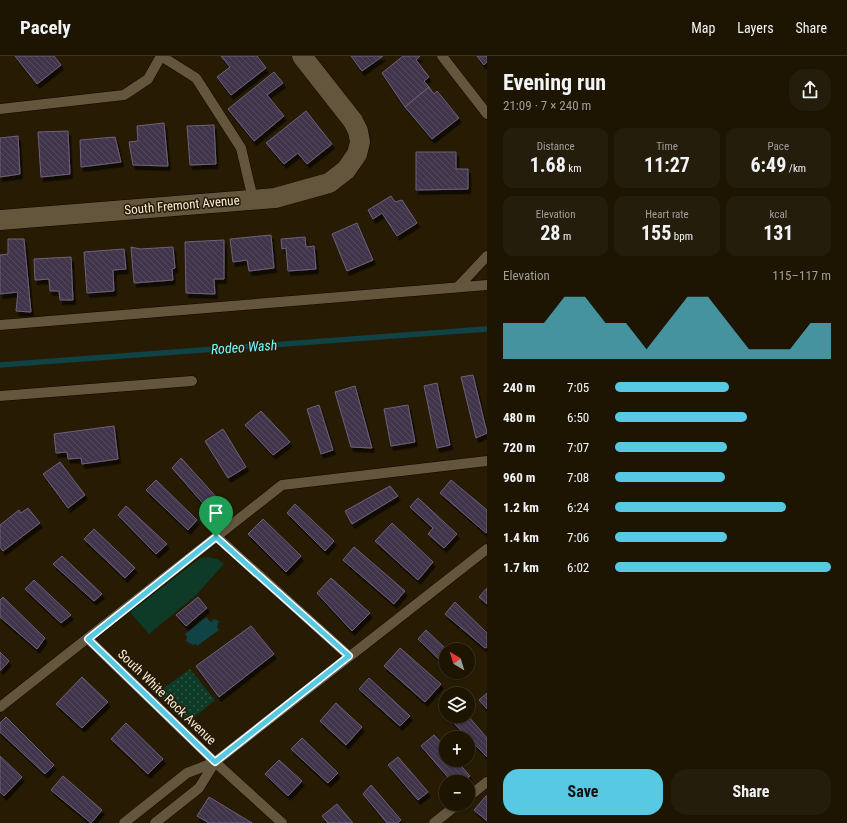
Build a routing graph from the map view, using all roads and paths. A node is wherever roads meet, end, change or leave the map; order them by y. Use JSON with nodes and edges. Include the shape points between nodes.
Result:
{"nodes":[{"id":1,"x":161,"y":56,"type":"edge"},
{"id":2,"x":302,"y":56,"type":"edge"},
{"id":3,"x":442,"y":56,"type":"edge"},
{"id":4,"x":0,"y":109,"type":"edge"},
{"id":5,"x":487,"y":114,"type":"edge"},
{"id":6,"x":253,"y":199,"type":"junction"},
{"id":7,"x":0,"y":220,"type":"edge"},
{"id":8,"x":487,"y":256,"type":"edge"},
{"id":9,"x":487,"y":285,"type":"edge"},
{"id":10,"x":458,"y":286,"type":"junction"},
{"id":11,"x":0,"y":325,"type":"edge"},
{"id":12,"x":192,"y":380,"type":"dead end"},
{"id":13,"x":0,"y":396,"type":"edge"},
{"id":14,"x":487,"y":461,"type":"edge"},
{"id":15,"x":216,"y":537,"type":"junction"},
{"id":16,"x":487,"y":549,"type":"edge"},
{"id":17,"x":88,"y":639,"type":"junction"},
{"id":18,"x":349,"y":656,"type":"junction"},
{"id":19,"x":0,"y":707,"type":"edge"},
{"id":20,"x":215,"y":762,"type":"junction"},
{"id":21,"x":487,"y":782,"type":"edge"},
{"id":22,"x":475,"y":791,"type":"edge"},
{"id":23,"x":449,"y":811,"type":"edge"},
{"id":24,"x":124,"y":823,"type":"edge"},
{"id":25,"x":155,"y":823,"type":"edge"},
{"id":26,"x":282,"y":823,"type":"edge"},
{"id":27,"x":434,"y":823,"type":"edge"}],
"edges":[{"from":1,"to":4,"type":"lane","via":[[148,79],[124,95]]},
{"from":1,"to":6,"type":"lane","via":[[196,78],[241,148]]},
{"from":2,"to":6,"type":"street","name":"South Fremont Avenue","via":[[353,121],[358,131],[360,153],[340,176],[329,183],[275,198]]},
{"from":3,"to":5,"type":"lane"},
{"from":6,"to":7,"type":"street","name":"South Fremont Avenue"},
{"from":8,"to":10,"type":"lane"},
{"from":9,"to":10,"type":"lane"},
{"from":10,"to":11,"type":"lane"},
{"from":12,"to":13,"type":"lane"},
{"from":14,"to":15,"type":"lane","via":[[282,485]]},
{"from":15,"to":17,"type":"lane"},
{"from":15,"to":18,"type":"lane"},
{"from":16,"to":18,"type":"lane"},
{"from":17,"to":19,"type":"lane"},
{"from":17,"to":20,"type":"lane","name":"South White Rock Avenue"},
{"from":18,"to":20,"type":"lane"},
{"from":20,"to":24,"type":"lane","via":[[187,773]]},
{"from":20,"to":25,"type":"lane","via":[[199,788]]},
{"from":20,"to":26,"type":"lane","name":"South White Rock Avenue"},
{"from":21,"to":22,"type":"lane"},
{"from":23,"to":27,"type":"lane"}]}
